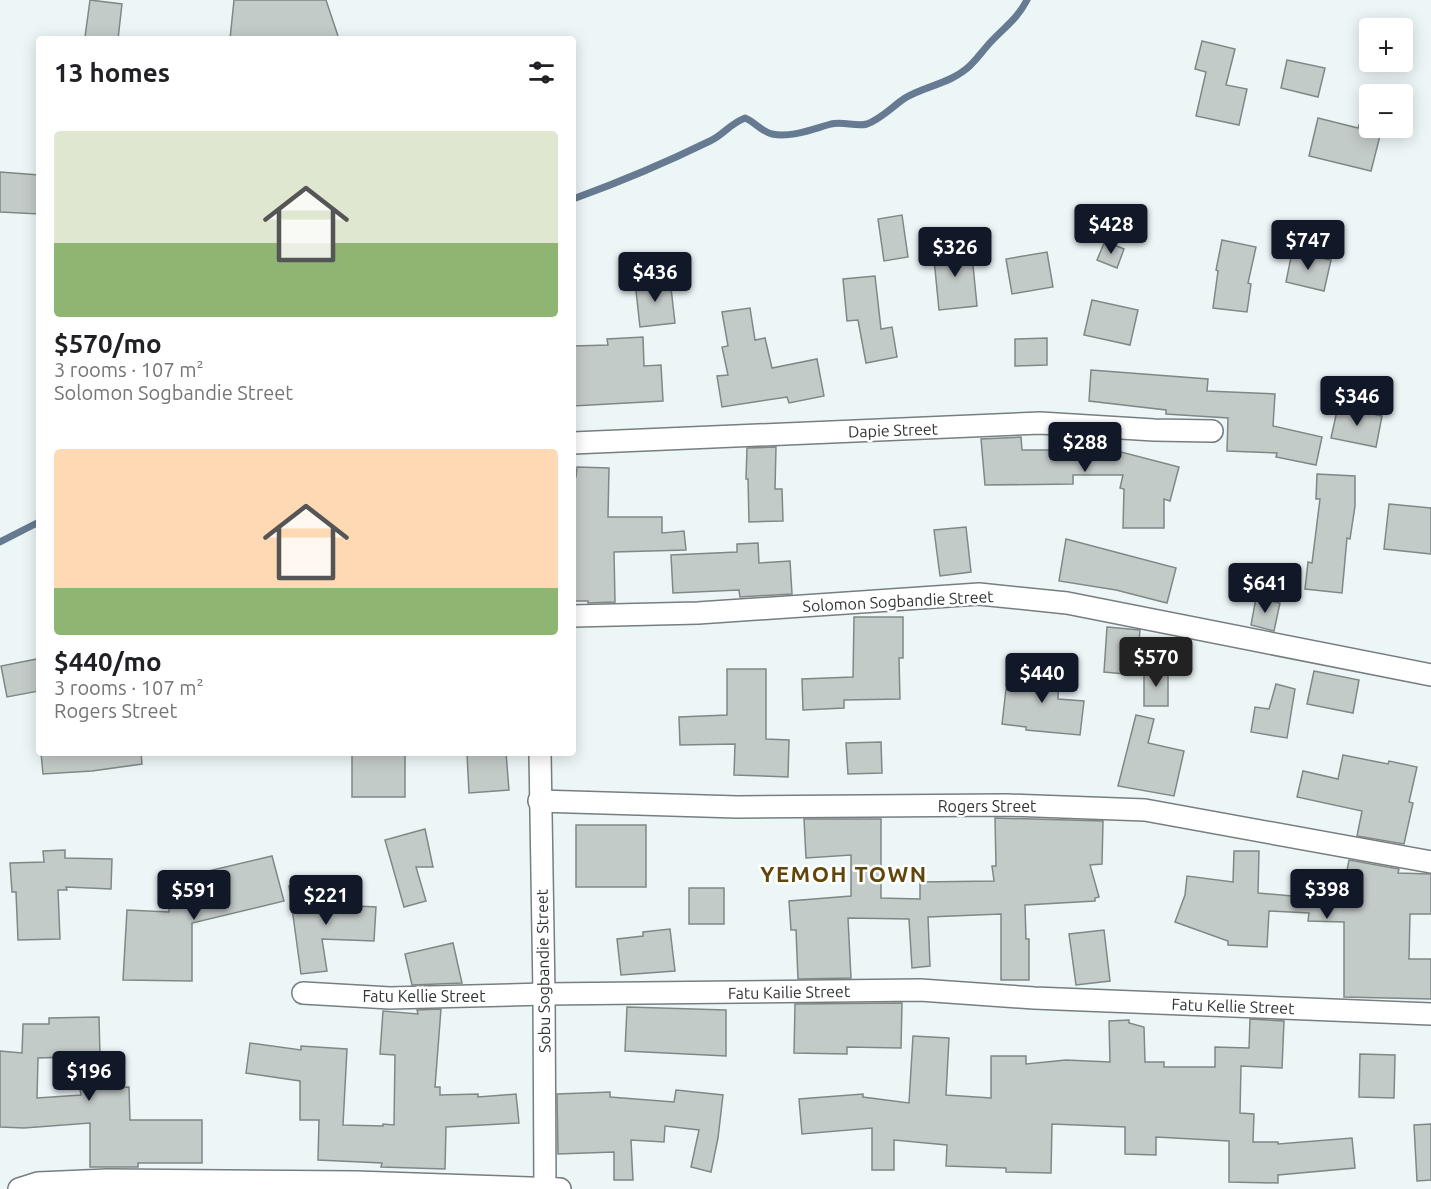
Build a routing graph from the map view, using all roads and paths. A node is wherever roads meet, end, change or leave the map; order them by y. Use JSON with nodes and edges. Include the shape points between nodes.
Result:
{"nodes":[{"id":1,"x":1212,"y":431,"type":"dead end"},
{"id":2,"x":576,"y":443,"type":"edge"},
{"id":3,"x":576,"y":616,"type":"edge"},
{"id":4,"x":1431,"y":675,"type":"edge"},
{"id":5,"x":540,"y":756,"type":"edge"},
{"id":6,"x":539,"y":801,"type":"junction"},
{"id":7,"x":1431,"y":862,"type":"edge"},
{"id":8,"x":303,"y":993,"type":"dead end"},
{"id":9,"x":544,"y":994,"type":"junction"},
{"id":10,"x":1034,"y":998,"type":"joint"},
{"id":11,"x":1431,"y":1014,"type":"edge"},
{"id":12,"x":201,"y":1185,"type":"edge"},
{"id":13,"x":358,"y":1185,"type":"edge"},
{"id":14,"x":19,"y":1189,"type":"edge"},
{"id":15,"x":545,"y":1189,"type":"edge"},
{"id":16,"x":560,"y":1189,"type":"edge"}],
"edges":[{"from":1,"to":2,"type":"street","name":"Dapie Street","via":[[1040,423]]},
{"from":3,"to":4,"type":"street","name":"Solomon Sogbandie Street","via":[[698,613],[979,594],[1067,603]]},
{"from":5,"to":6,"type":"street","name":"Sobu Sogbandie Street"},
{"from":6,"to":7,"type":"street","name":"Rogers Street","via":[[737,807],[1006,805],[1144,810]]},
{"from":6,"to":9,"type":"street","name":"Sobu Sogbandie Street"},
{"from":8,"to":9,"type":"street","name":"Fatu Kellie Street","via":[[390,998]]},
{"from":9,"to":10,"type":"street","name":"Fatu Kailie Street","via":[[920,990]]},
{"from":9,"to":15,"type":"street","name":"Sobu Sogbandie Street"},
{"from":10,"to":11,"type":"street","name":"Fatu Kellie Street"},
{"from":12,"to":13,"type":"street"},
{"from":12,"to":14,"type":"street","via":[[107,1180],[38,1183]]},
{"from":13,"to":15,"type":"street"},
{"from":15,"to":16,"type":"street"}]}
